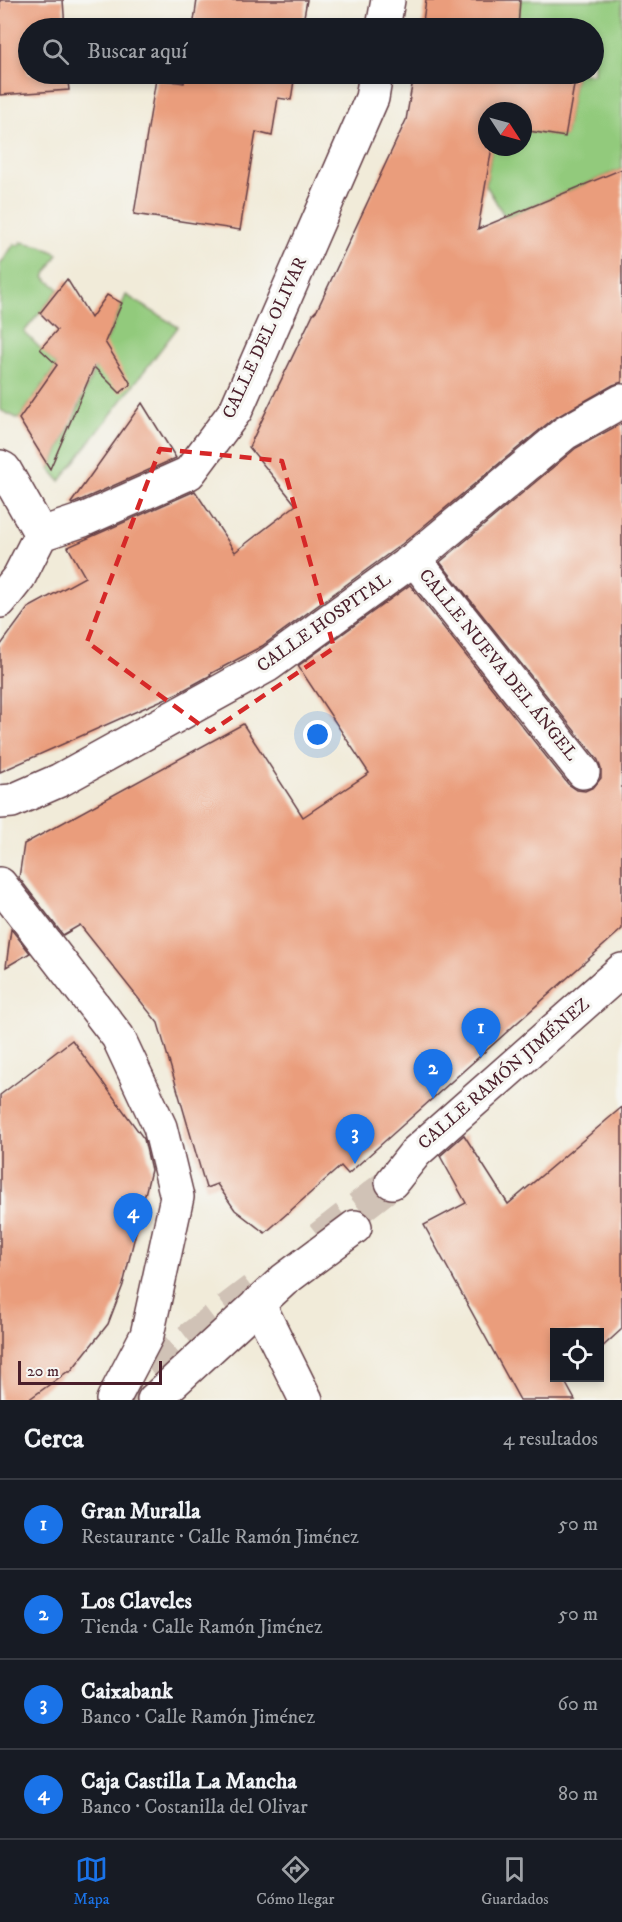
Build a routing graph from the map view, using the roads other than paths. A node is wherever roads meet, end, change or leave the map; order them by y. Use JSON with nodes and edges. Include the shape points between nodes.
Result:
{"nodes":[{"id":1,"x":388,"y":0,"type":"edge"},
{"id":2,"x":385,"y":18,"type":"edge"},
{"id":3,"x":374,"y":84,"type":"edge"},
{"id":4,"x":622,"y":401,"type":"edge"},
{"id":5,"x":0,"y":467,"type":"edge"},
{"id":6,"x":41,"y":534,"type":"junction"},
{"id":7,"x":414,"y":559,"type":"junction"},
{"id":8,"x":0,"y":602,"type":"edge"},
{"id":9,"x":583,"y":772,"type":"dead end"},
{"id":10,"x":0,"y":801,"type":"edge"},
{"id":11,"x":0,"y":884,"type":"edge"},
{"id":12,"x":622,"y":970,"type":"edge"},
{"id":13,"x":392,"y":1182,"type":"tunnel mouth"},
{"id":14,"x":355,"y":1227,"type":"tunnel mouth"},
{"id":15,"x":258,"y":1303,"type":"junction"},
{"id":16,"x":113,"y":1400,"type":"edge"},
{"id":17,"x":154,"y":1400,"type":"edge"},
{"id":18,"x":306,"y":1400,"type":"edge"}],
"edges":[{"from":1,"to":2,"type":"street"},
{"from":3,"to":6,"type":"street","name":"CALLE DEL OLIVAR","via":[[372,98],[236,410],[189,473]]},
{"from":4,"to":7,"type":"street","name":"CALLE HOSPITAL","via":[[565,433]]},
{"from":5,"to":6,"type":"street"},
{"from":6,"to":8,"type":"street","via":[[19,577]]},
{"from":7,"to":9,"type":"street","name":"CALLE NUEVA DEL ÁNGEL"},
{"from":7,"to":10,"type":"street","name":"CALLE HOSPITAL","via":[[268,665],[60,780],[12,801]]},
{"from":11,"to":16,"type":"street","via":[[118,1037],[160,1127],[177,1197],[147,1335]]},
{"from":12,"to":13,"type":"street","name":"CALLE RAMÓN JIMÉNEZ","via":[[416,1152]]},
{"from":14,"to":15,"type":"street"},
{"from":15,"to":17,"type":"street"},
{"from":15,"to":18,"type":"street"}]}
